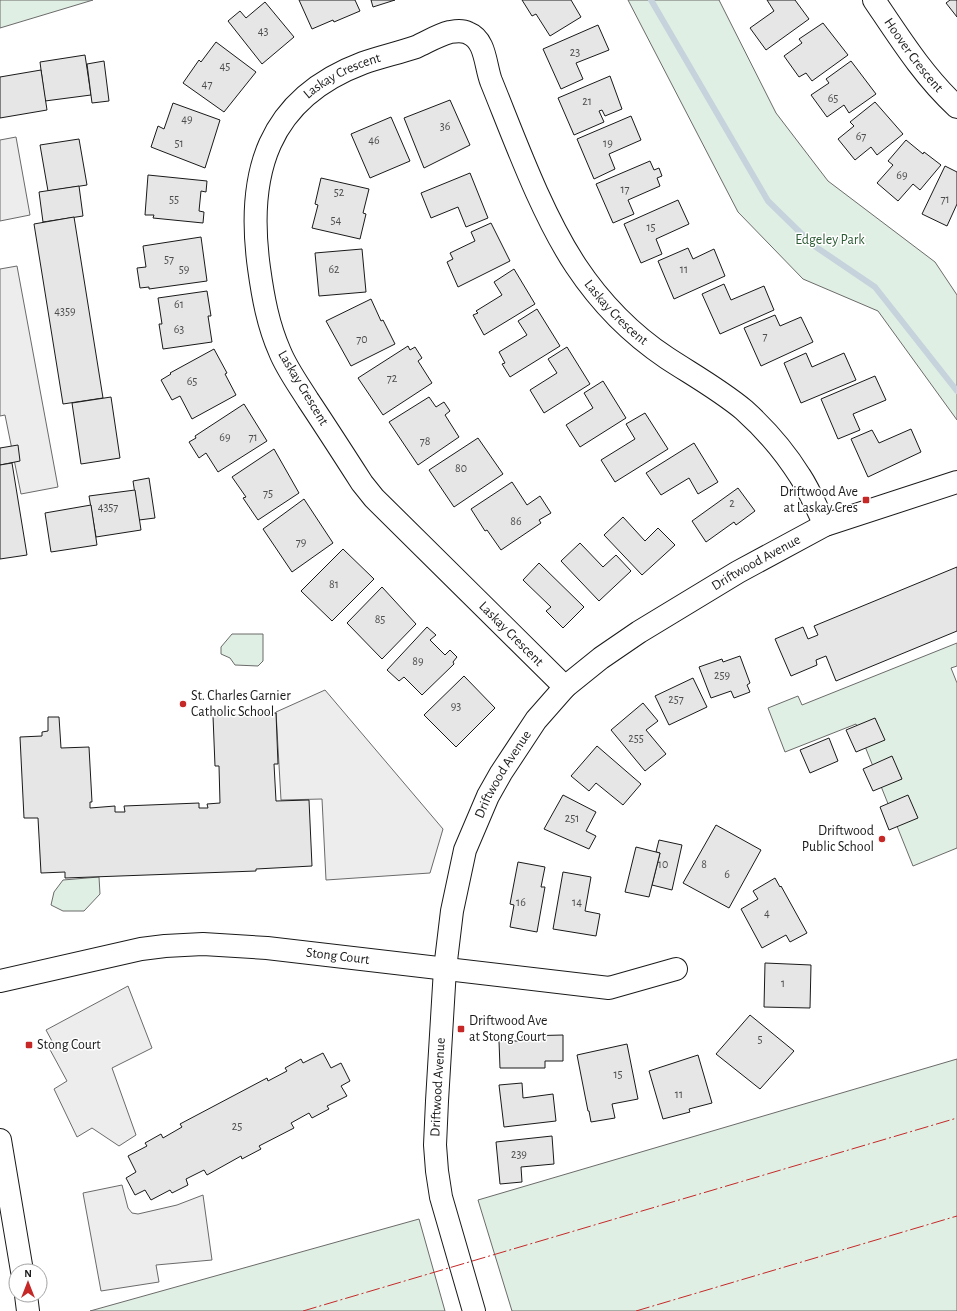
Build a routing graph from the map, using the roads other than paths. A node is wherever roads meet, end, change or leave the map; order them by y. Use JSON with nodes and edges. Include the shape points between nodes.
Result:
{"nodes":[{"id":1,"x":874,"y":0,"type":"edge"},
{"id":2,"x":957,"y":106,"type":"edge"},
{"id":3,"x":957,"y":482,"type":"edge"},
{"id":4,"x":825,"y":526,"type":"junction"},
{"id":5,"x":564,"y":687,"type":"junction"},
{"id":6,"x":445,"y":969,"type":"junction"},
{"id":7,"x":676,"y":969,"type":"dead end"},
{"id":8,"x":0,"y":981,"type":"edge"},
{"id":9,"x":0,"y":1140,"type":"edge"},
{"id":10,"x":21,"y":1263,"type":"edge"},
{"id":11,"x":474,"y":1311,"type":"edge"}],
"edges":[{"from":1,"to":2,"type":"street","name":"Hoover Crescent","via":[[944,95]]},
{"from":3,"to":4,"type":"street","name":"Driftwood Avenue"},
{"from":4,"to":5,"type":"street","name":"Driftwood Avenue","via":[[679,607],[620,645]]},
{"from":4,"to":5,"type":"street","name":"Laskay Crescent","via":[[800,476],[758,425],[728,398],[664,356],[632,330],[602,300],[584,277],[564,246],[542,202],[490,78],[479,41],[465,31],[448,33],[418,46],[340,72],[316,86],[294,106],[276,132],[263,161],[256,200],[254,224],[262,294],[280,353],[374,498]]},
{"from":5,"to":6,"type":"street","name":"Driftwood Avenue","via":[[516,749],[477,820],[465,850],[458,880]]},
{"from":6,"to":7,"type":"street","name":"Stong Court","via":[[609,988]]},
{"from":6,"to":8,"type":"street","name":"Stong Court","via":[[267,948],[203,944],[141,949]]},
{"from":6,"to":11,"type":"street","name":"Driftwood Avenue","via":[[436,1171]]},
{"from":9,"to":10,"type":"street"}]}
